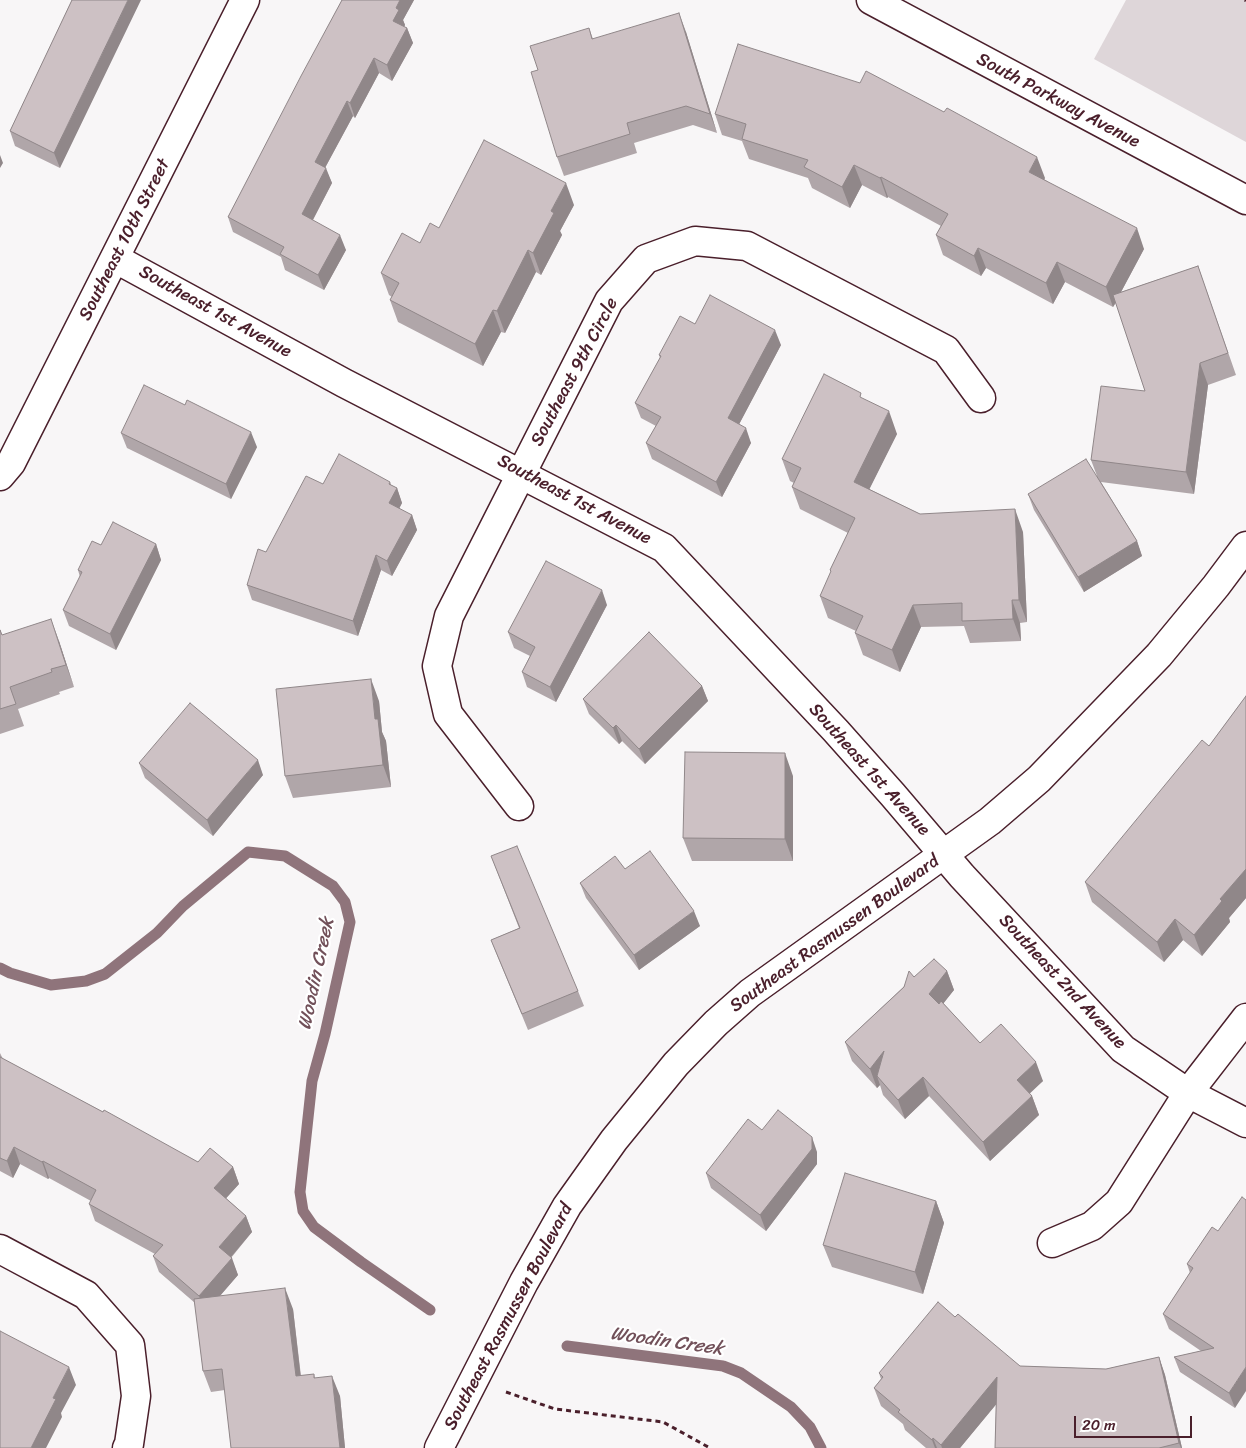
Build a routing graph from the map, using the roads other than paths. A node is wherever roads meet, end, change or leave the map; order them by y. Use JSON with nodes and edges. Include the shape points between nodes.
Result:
{"nodes":[{"id":1,"x":245,"y":0,"type":"edge"},
{"id":2,"x":871,"y":0,"type":"edge"},
{"id":3,"x":1246,"y":200,"type":"edge"},
{"id":4,"x":116,"y":259,"type":"junction"},
{"id":5,"x":981,"y":398,"type":"dead end"},
{"id":6,"x":522,"y":473,"type":"junction"},
{"id":7,"x":0,"y":476,"type":"edge"},
{"id":8,"x":1246,"y":546,"type":"edge"},
{"id":9,"x":519,"y":806,"type":"dead end"},
{"id":10,"x":944,"y":855,"type":"junction"},
{"id":11,"x":1246,"y":1018,"type":"edge"},
{"id":12,"x":1188,"y":1093,"type":"junction"},
{"id":13,"x":1246,"y":1123,"type":"edge"},
{"id":14,"x":1052,"y":1243,"type":"dead end"},
{"id":15,"x":0,"y":1249,"type":"edge"},
{"id":16,"x":128,"y":1448,"type":"edge"},
{"id":17,"x":439,"y":1448,"type":"edge"}],
"edges":[{"from":1,"to":4,"type":"street","name":"Southeast 10th Street"},
{"from":2,"to":3,"type":"street","name":"South Parkway Avenue"},
{"from":4,"to":6,"type":"street","name":"Southeast 1st Avenue"},
{"from":4,"to":7,"type":"street","name":"Southeast 10th Street","via":[[12,463]]},
{"from":5,"to":6,"type":"street","name":"Southeast 9th Circle","via":[[946,350],[747,246],[695,241],[646,259],[609,302]]},
{"from":6,"to":9,"type":"street","name":"Southeast 9th Circle","via":[[449,616],[437,666],[448,714]]},
{"from":6,"to":10,"type":"street","name":"Southeast 1st Avenue","via":[[664,548],[836,731]]},
{"from":8,"to":10,"type":"street","name":"Southeast Rasmussen Boulevard","via":[[1159,654],[1065,753],[1004,809]]},
{"from":10,"to":12,"type":"street","name":"Southeast 2nd Avenue","via":[[1123,1049]]},
{"from":10,"to":17,"type":"street","name":"Southeast Rasmussen Boulevard","via":[[750,993],[716,1022],[676,1064],[614,1140],[567,1206]]},
{"from":11,"to":12,"type":"street"},
{"from":12,"to":13,"type":"street","name":"Southeast 2nd Avenue"},
{"from":12,"to":14,"type":"street","via":[[1119,1202],[1092,1226]]},
{"from":15,"to":16,"type":"street","via":[[86,1295],[130,1345],[136,1396]]}]}
